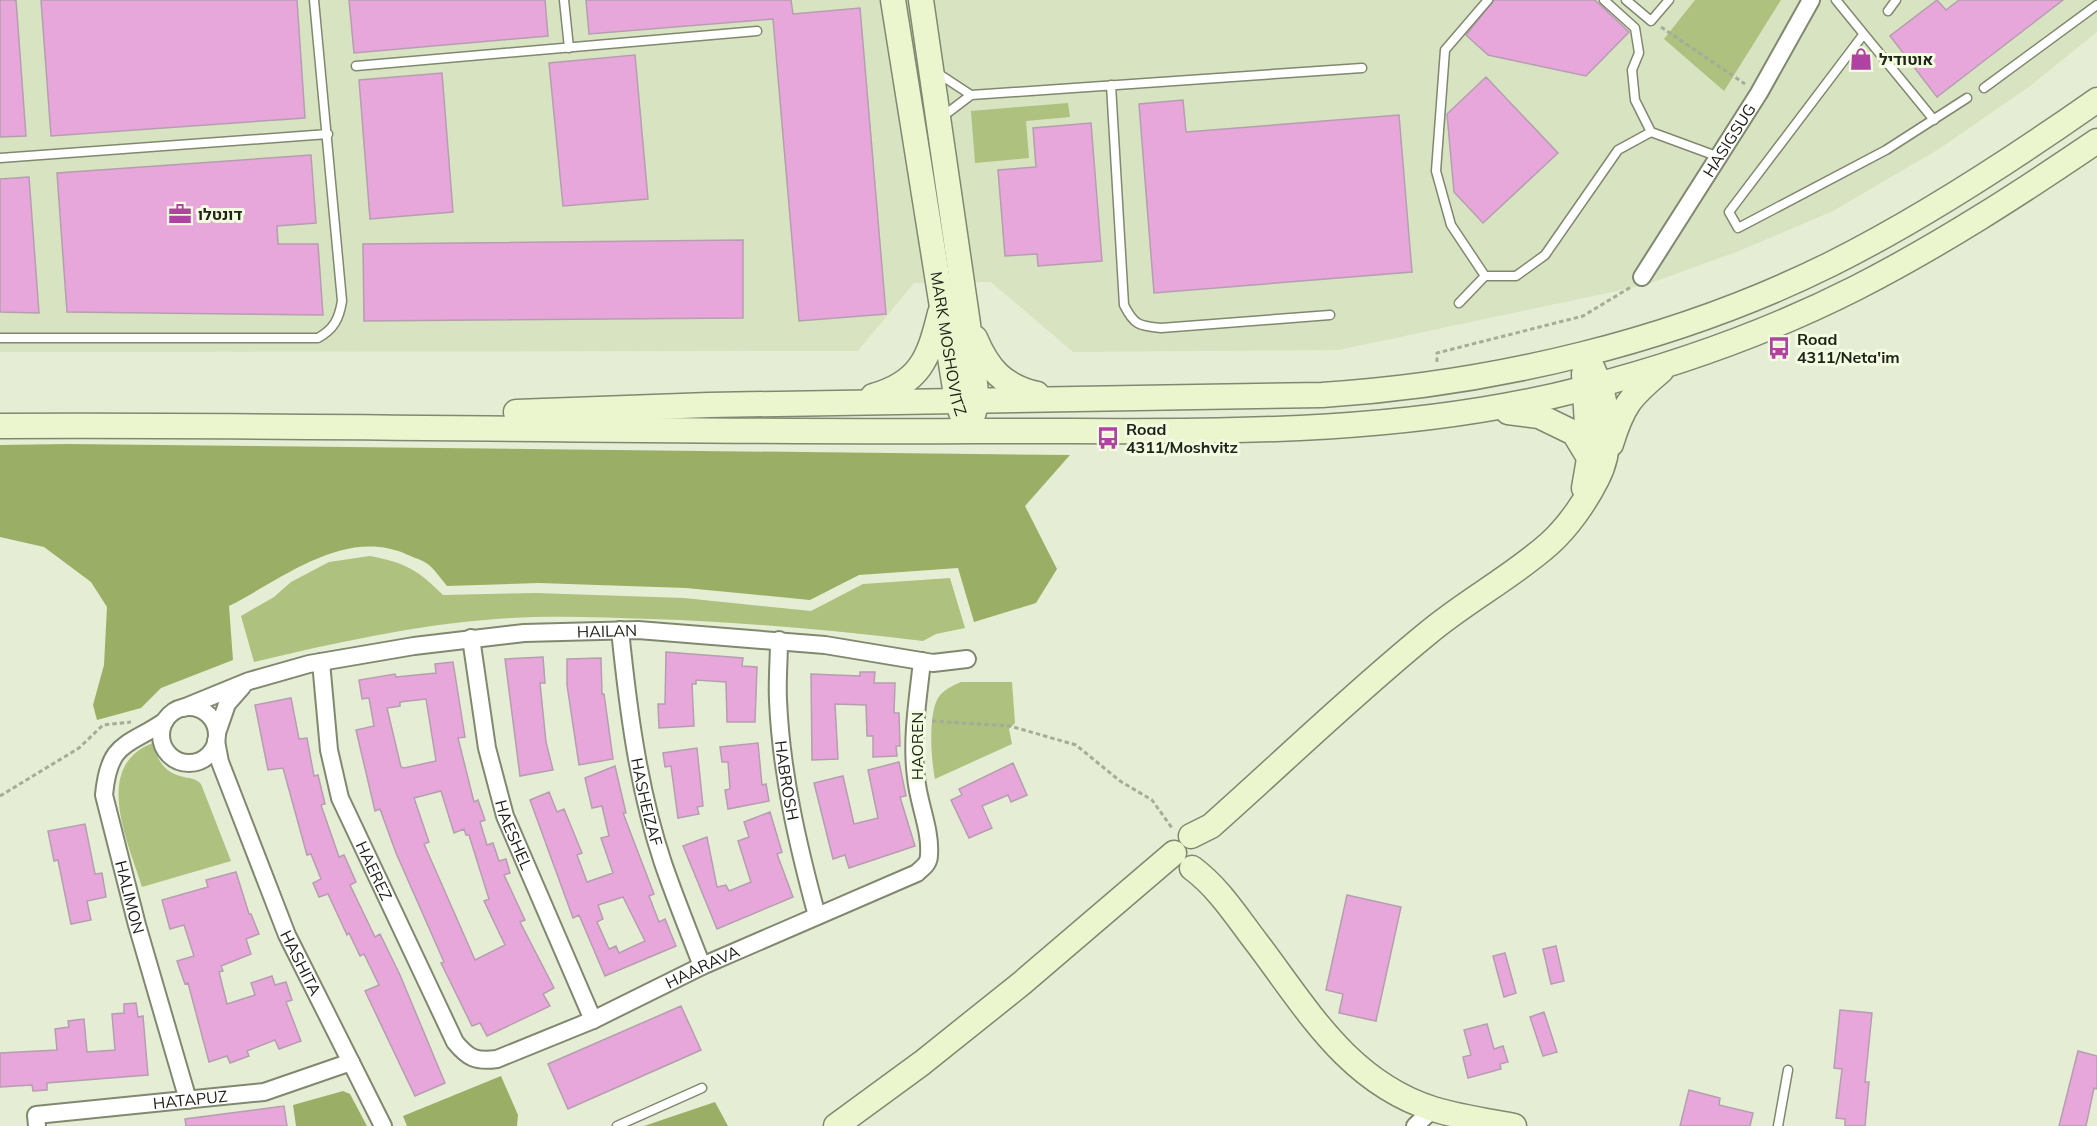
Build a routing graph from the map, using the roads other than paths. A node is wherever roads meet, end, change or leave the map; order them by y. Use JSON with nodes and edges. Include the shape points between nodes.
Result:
{"nodes":[{"id":1,"x":315,"y":0,"type":"edge"},
{"id":2,"x":564,"y":0,"type":"edge"},
{"id":3,"x":893,"y":0,"type":"edge"},
{"id":4,"x":921,"y":0,"type":"edge"},
{"id":5,"x":1488,"y":0,"type":"edge"},
{"id":6,"x":1604,"y":0,"type":"edge"},
{"id":7,"x":1626,"y":0,"type":"edge"},
{"id":8,"x":1669,"y":0,"type":"edge"},
{"id":9,"x":1811,"y":0,"type":"edge"},
{"id":10,"x":1836,"y":0,"type":"edge"},
{"id":11,"x":1896,"y":0,"type":"edge"},
{"id":12,"x":2097,"y":5,"type":"edge"},
{"id":13,"x":1888,"y":11,"type":"dead end"},
{"id":14,"x":758,"y":31,"type":"dead end"},
{"id":15,"x":1863,"y":35,"type":"junction"},
{"id":16,"x":569,"y":48,"type":"junction"},
{"id":17,"x":356,"y":66,"type":"dead end"},
{"id":18,"x":1362,"y":68,"type":"dead end"},
{"id":19,"x":933,"y":69,"type":"junction"},
{"id":20,"x":1111,"y":85,"type":"junction"},
{"id":21,"x":1984,"y":88,"type":"dead end"},
{"id":22,"x":971,"y":95,"type":"junction"},
{"id":23,"x":1967,"y":98,"type":"dead end"},
{"id":24,"x":2097,"y":100,"type":"edge"},
{"id":25,"x":939,"y":119,"type":"junction"},
{"id":26,"x":1934,"y":120,"type":"junction"},
{"id":27,"x":1651,"y":132,"type":"junction"},
{"id":28,"x":328,"y":134,"type":"junction"},
{"id":29,"x":2097,"y":141,"type":"edge"},
{"id":30,"x":1719,"y":157,"type":"junction"},
{"id":31,"x":0,"y":158,"type":"edge"},
{"id":32,"x":1485,"y":276,"type":"junction"},
{"id":33,"x":1642,"y":277,"type":"road end"},
{"id":34,"x":943,"y":302,"type":"junction"},
{"id":35,"x":1459,"y":303,"type":"dead end"},
{"id":36,"x":1330,"y":315,"type":"dead end"},
{"id":37,"x":968,"y":324,"type":"junction"},
{"id":38,"x":0,"y":338,"type":"edge"},
{"id":39,"x":1585,"y":354,"type":"junction"},
{"id":40,"x":1668,"y":365,"type":"junction"},
{"id":41,"x":1592,"y":386,"type":"junction"},
{"id":42,"x":1057,"y":398,"type":"junction"},
{"id":43,"x":967,"y":401,"type":"junction"},
{"id":44,"x":846,"y":404,"type":"junction"},
{"id":45,"x":1484,"y":410,"type":"junction"},
{"id":46,"x":125,"y":425,"type":"junction"},
{"id":47,"x":0,"y":426,"type":"edge"},
{"id":48,"x":967,"y":431,"type":"junction"},
{"id":49,"x":1598,"y":458,"type":"junction"},
{"id":50,"x":620,"y":630,"type":"junction"},
{"id":51,"x":471,"y":638,"type":"junction"},
{"id":52,"x":779,"y":640,"type":"junction"},
{"id":53,"x":967,"y":659,"type":"dead end"},
{"id":54,"x":922,"y":661,"type":"junction"},
{"id":55,"x":321,"y":662,"type":"junction"},
{"id":56,"x":249,"y":681,"type":"junction"},
{"id":57,"x":183,"y":708,"type":"junction"},
{"id":58,"x":165,"y":720,"type":"junction"},
{"id":59,"x":217,"y":737,"type":"junction"},
{"id":60,"x":192,"y":762,"type":"junction"},
{"id":61,"x":234,"y":794,"type":"junction"},
{"id":62,"x":1191,"y":853,"type":"junction"},
{"id":63,"x":926,"y":865,"type":"joint"},
{"id":64,"x":817,"y":916,"type":"junction"},
{"id":65,"x":702,"y":966,"type":"junction"},
{"id":66,"x":593,"y":1020,"type":"junction"},
{"id":67,"x":475,"y":1060,"type":"joint"},
{"id":68,"x":351,"y":1062,"type":"junction"},
{"id":69,"x":1788,"y":1070,"type":"dead end"},
{"id":70,"x":702,"y":1088,"type":"dead end"},
{"id":71,"x":189,"y":1100,"type":"junction"},
{"id":72,"x":1432,"y":1109,"type":"junction"},
{"id":73,"x":37,"y":1126,"type":"edge"},
{"id":74,"x":383,"y":1126,"type":"edge"},
{"id":75,"x":617,"y":1126,"type":"edge"},
{"id":76,"x":836,"y":1126,"type":"edge"},
{"id":77,"x":1415,"y":1126,"type":"edge"},
{"id":78,"x":1514,"y":1126,"type":"edge"},
{"id":79,"x":1778,"y":1126,"type":"edge"}],
"edges":[{"from":1,"to":28,"type":"lane"},
{"from":2,"to":16,"type":"lane"},
{"from":3,"to":34,"type":"main road","name":"MARK MOSHOVITZ"},
{"from":4,"to":19,"type":"main road","name":"MARK MOSHOVITZ"},
{"from":5,"to":32,"type":"lane","via":[[1445,50],[1436,171],[1451,225]]},
{"from":6,"to":27,"type":"lane","via":[[1635,28],[1639,53],[1632,70],[1635,100]]},
{"from":7,"to":8,"type":"lane","via":[[1651,21]]},
{"from":9,"to":30,"type":"street","name":"HASIGSUG"},
{"from":10,"to":15,"type":"lane"},
{"from":11,"to":13,"type":"lane"},
{"from":12,"to":21,"type":"lane"},
{"from":14,"to":16,"type":"lane"},
{"from":15,"to":26,"type":"lane"},
{"from":15,"to":26,"type":"lane","via":[[1729,212],[1738,228],[1886,150]]},
{"from":16,"to":17,"type":"lane"},
{"from":18,"to":20,"type":"lane"},
{"from":19,"to":22,"type":"lane"},
{"from":19,"to":25,"type":"main road","name":"MARK MOSHOVITZ"},
{"from":20,"to":22,"type":"lane"},
{"from":20,"to":36,"type":"lane","via":[[1124,304],[1132,320],[1145,327],[1161,328]]},
{"from":22,"to":25,"type":"lane"},
{"from":23,"to":26,"type":"lane"},
{"from":24,"to":39,"type":"main road","via":[[1933,206],[1831,264],[1715,312]]},
{"from":25,"to":37,"type":"main road","name":"MARK MOSHOVITZ"},
{"from":27,"to":30,"type":"lane"},
{"from":27,"to":32,"type":"lane","via":[[1618,150],[1545,255],[1516,276]]},
{"from":28,"to":31,"type":"lane"},
{"from":28,"to":38,"type":"lane","via":[[342,301],[339,319],[328,332],[318,338]]},
{"from":29,"to":40,"type":"main road","via":[[1939,243],[1853,290],[1777,325]]},
{"from":30,"to":33,"type":"street","name":"HASIGSUG"},
{"from":32,"to":35,"type":"lane"},
{"from":34,"to":43,"type":"main road","name":"MARK MOSHOVITZ"},
{"from":34,"to":44,"type":"main road","via":[[931,345],[918,372],[895,389]]},
{"from":37,"to":42,"type":"main road","via":[[988,365],[1004,382]]},
{"from":37,"to":43,"type":"main road","name":"MARK MOSHOVITZ"},
{"from":39,"to":41,"type":"main road"},
{"from":39,"to":42,"type":"main road","via":[[1436,383],[1322,395]]},
{"from":40,"to":41,"type":"main road"},
{"from":40,"to":49,"type":"main road","via":[[1632,396]]},
{"from":41,"to":45,"type":"main road"},
{"from":41,"to":49,"type":"main road","via":[[1607,421]]},
{"from":42,"to":43,"type":"main road"},
{"from":43,"to":44,"type":"main road"},
{"from":43,"to":48,"type":"main road","name":"MARK MOSHOVITZ"},
{"from":44,"to":46,"type":"main road"},
{"from":45,"to":48,"type":"main road","via":[[1306,429]]},
{"from":45,"to":49,"type":"main road","via":[[1539,416],[1574,433]]},
{"from":46,"to":47,"type":"main road"},
{"from":46,"to":48,"type":"main road"},
{"from":49,"to":62,"type":"main road","via":[[1597,480],[1549,544],[1429,632]]},
{"from":50,"to":51,"type":"street","name":"HAILAN"},
{"from":50,"to":52,"type":"street","name":"HAILAN"},
{"from":50,"to":65,"type":"street","name":"HASHEIZAF","via":[[632,727],[652,822]]},
{"from":51,"to":55,"type":"street","name":"HAILAN"},
{"from":51,"to":66,"type":"street","name":"HAESHEL","via":[[487,748],[505,816]]},
{"from":52,"to":54,"type":"street","name":"HAILAN"},
{"from":52,"to":64,"type":"street","name":"HABROSH","via":[[778,700],[784,755],[794,824]]},
{"from":53,"to":54,"type":"street","name":"HAILAN"},
{"from":54,"to":63,"type":"street","name":"HAOREN","via":[[915,776],[929,840]]},
{"from":55,"to":56,"type":"street","name":"HAILAN"},
{"from":55,"to":67,"type":"street","name":"HAEREZ","via":[[329,750],[347,816],[455,1042]]},
{"from":56,"to":57,"type":"street","name":"HAILAN"},
{"from":56,"to":59,"type":"street","via":[[227,704]]},
{"from":57,"to":58,"type":"street"},
{"from":57,"to":59,"type":"street","via":[[204,711],[215,724]]},
{"from":58,"to":60,"type":"street","via":[[164,746],[175,759]]},
{"from":58,"to":71,"type":"street","name":"HALIMON","via":[[121,747],[112,759],[104,795]]},
{"from":59,"to":60,"type":"street","via":[[208,756]]},
{"from":59,"to":61,"type":"street","name":"HASHITA","via":[[220,762]]},
{"from":60,"to":61,"type":"street","name":"HASHITA","via":[[213,772]]},
{"from":61,"to":68,"type":"street","name":"HASHITA","via":[[287,935]]},
{"from":62,"to":72,"type":"main road","via":[[1309,1016],[1353,1063],[1392,1090]]},
{"from":62,"to":76,"type":"main road"},
{"from":63,"to":64,"type":"street","name":"HAARAVA","via":[[917,873]]},
{"from":64,"to":65,"type":"street","name":"HAARAVA"},
{"from":65,"to":66,"type":"street","name":"HAARAVA"},
{"from":66,"to":67,"type":"street","name":"HAARAVA","via":[[497,1059]]},
{"from":68,"to":71,"type":"street","name":"HATAPUZ","via":[[264,1092]]},
{"from":68,"to":74,"type":"street","name":"HASHITA"},
{"from":69,"to":79,"type":"lane"},
{"from":70,"to":75,"type":"lane"},
{"from":71,"to":73,"type":"street","name":"HATAPUZ","via":[[36,1114]]},
{"from":72,"to":77,"type":"street"},
{"from":72,"to":78,"type":"main road"}]}
